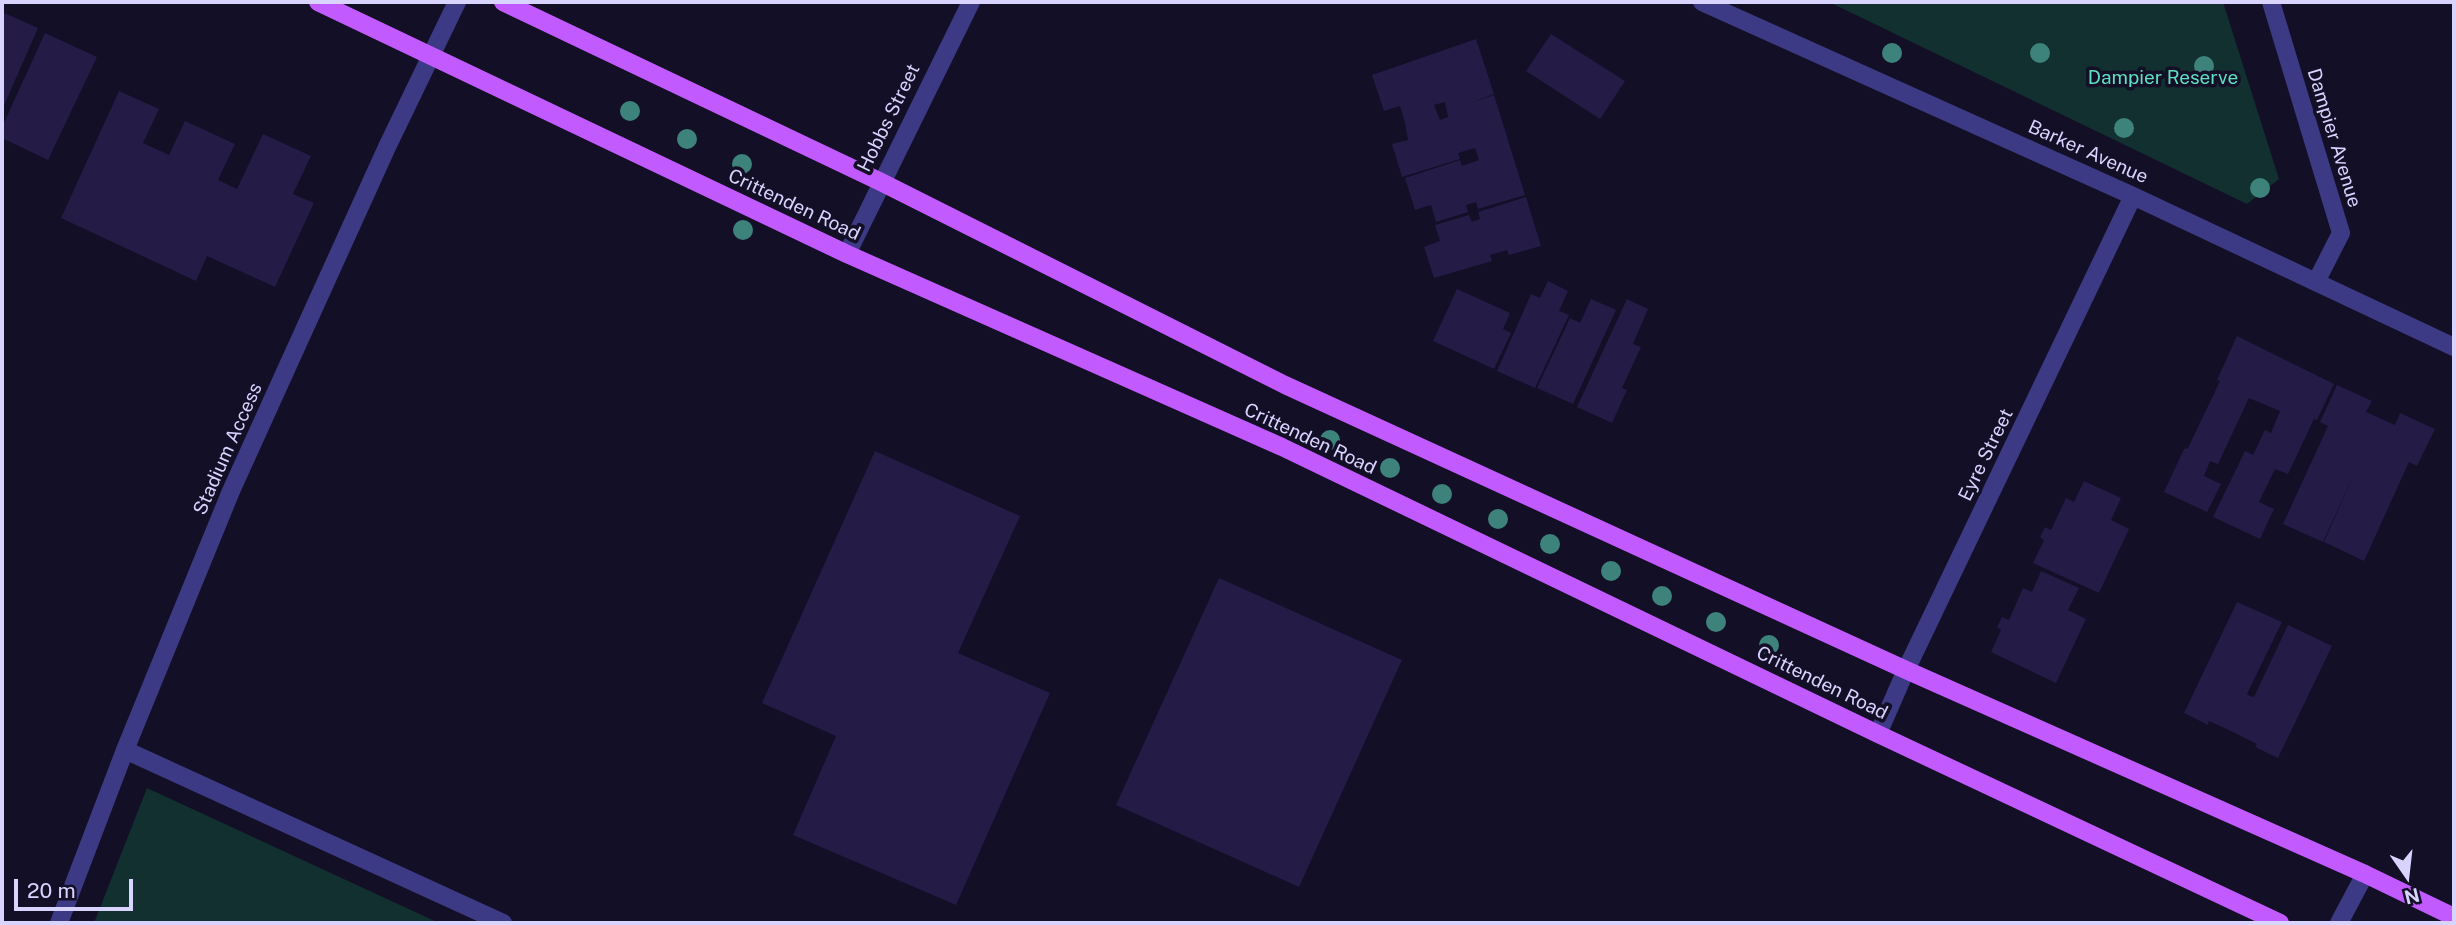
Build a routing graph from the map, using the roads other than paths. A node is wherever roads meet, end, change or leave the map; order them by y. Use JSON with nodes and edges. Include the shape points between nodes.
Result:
{"nodes":[{"id":1,"x":318,"y":2,"type":"edge"},
{"id":2,"x":457,"y":2,"type":"edge"},
{"id":3,"x":503,"y":2,"type":"edge"},
{"id":4,"x":971,"y":2,"type":"edge"},
{"id":5,"x":1702,"y":2,"type":"edge"},
{"id":6,"x":2271,"y":2,"type":"edge"},
{"id":7,"x":431,"y":55,"type":"junction"},
{"id":8,"x":881,"y":182,"type":"junction"},
{"id":9,"x":2133,"y":196,"type":"junction"},
{"id":10,"x":847,"y":254,"type":"junction"},
{"id":11,"x":2316,"y":282,"type":"junction"},
{"id":12,"x":2454,"y":347,"type":"edge"},
{"id":13,"x":1906,"y":670,"type":"junction"},
{"id":14,"x":1878,"y":734,"type":"junction"},
{"id":15,"x":125,"y":750,"type":"junction"},
{"id":16,"x":2365,"y":874,"type":"junction"},
{"id":17,"x":2454,"y":917,"type":"edge"},
{"id":18,"x":58,"y":923,"type":"edge"},
{"id":19,"x":503,"y":923,"type":"edge"},
{"id":20,"x":2280,"y":923,"type":"edge"},
{"id":21,"x":2339,"y":923,"type":"edge"}],
"edges":[{"from":1,"to":7,"type":"main road","name":"Crittenden Road"},
{"from":2,"to":7,"type":"street","name":"Stadium Access"},
{"from":3,"to":8,"type":"main road","name":"Crittenden Road"},
{"from":4,"to":8,"type":"street","name":"Hobbs Street"},
{"from":5,"to":9,"type":"street","name":"Barker Avenue"},
{"from":6,"to":11,"type":"street","name":"Dampier Avenue","via":[[2341,233]]},
{"from":7,"to":10,"type":"main road","name":"Crittenden Road"},
{"from":7,"to":15,"type":"street","name":"Stadium Access","via":[[230,491]]},
{"from":8,"to":10,"type":"street","name":"Hobbs Street"},
{"from":8,"to":13,"type":"main road","name":"Crittenden Road","via":[[1286,385]]},
{"from":9,"to":11,"type":"street","name":"Barker Avenue"},
{"from":9,"to":13,"type":"street","name":"Eyre Street"},
{"from":10,"to":14,"type":"main road","name":"Crittenden Road","via":[[1282,447]]},
{"from":11,"to":12,"type":"street","name":"Barker Avenue"},
{"from":13,"to":14,"type":"street","name":"Eyre Street"},
{"from":13,"to":16,"type":"main road","name":"Crittenden Road"},
{"from":14,"to":20,"type":"main road","name":"Crittenden Road"},
{"from":15,"to":18,"type":"street","name":"Stadium Access"},
{"from":15,"to":19,"type":"street"},
{"from":16,"to":17,"type":"main road","name":"Crittenden Road"},
{"from":16,"to":21,"type":"street"}]}
